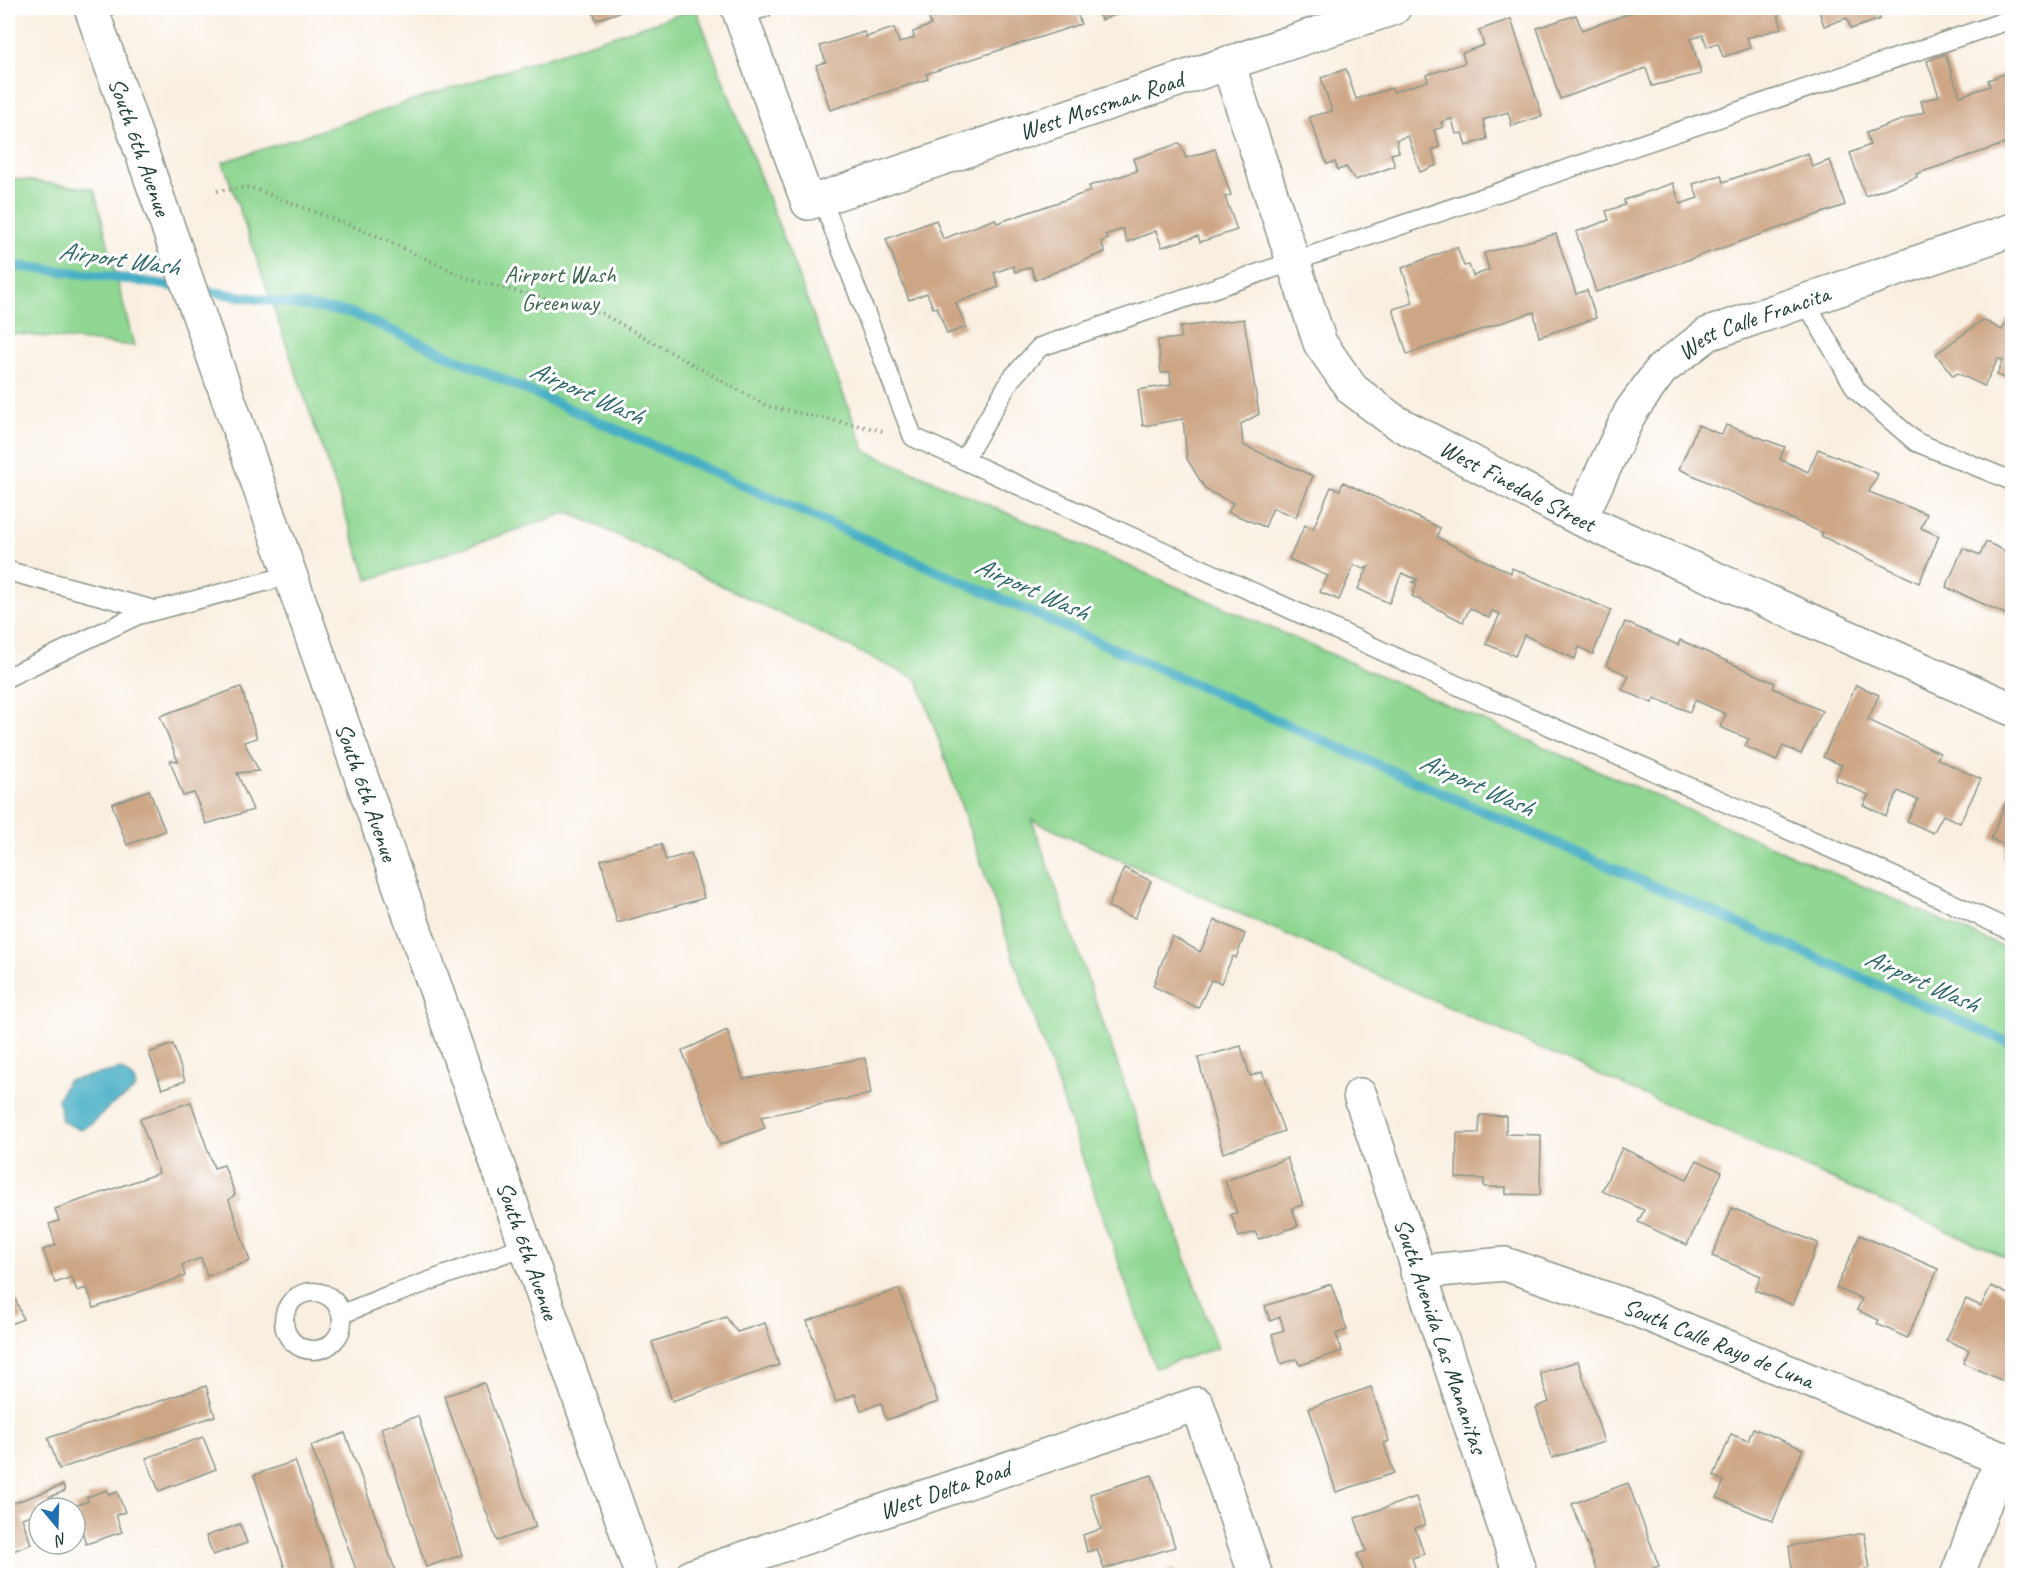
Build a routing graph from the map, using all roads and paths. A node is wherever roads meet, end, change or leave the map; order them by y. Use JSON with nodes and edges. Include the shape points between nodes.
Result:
{"nodes":[{"id":1,"x":91,"y":8,"type":"edge"},
{"id":2,"x":1394,"y":8,"type":"edge"},
{"id":3,"x":748,"y":10,"type":"edge"},
{"id":4,"x":2013,"y":19,"type":"edge"},
{"id":5,"x":1228,"y":63,"type":"junction"},
{"id":6,"x":217,"y":191,"type":"dead end"},
{"id":7,"x":815,"y":201,"type":"junction"},
{"id":8,"x":2013,"y":230,"type":"edge"},
{"id":9,"x":1293,"y":261,"type":"junction"},
{"id":10,"x":1805,"y":301,"type":"junction"},
{"id":11,"x":913,"y":437,"type":"junction"},
{"id":12,"x":965,"y":458,"type":"junction"},
{"id":13,"x":2013,"y":481,"type":"edge"},
{"id":14,"x":1580,"y":519,"type":"junction"},
{"id":15,"x":8,"y":571,"type":"edge"},
{"id":16,"x":291,"y":575,"type":"junction"},
{"id":17,"x":156,"y":611,"type":"junction"},
{"id":18,"x":8,"y":677,"type":"edge"},
{"id":19,"x":2013,"y":709,"type":"edge"},
{"id":20,"x":2013,"y":931,"type":"edge"},
{"id":21,"x":1360,"y":1095,"type":"dead end"},
{"id":22,"x":526,"y":1245,"type":"junction"},
{"id":23,"x":1418,"y":1272,"type":"junction"},
{"id":24,"x":342,"y":1314,"type":"dead end"},
{"id":25,"x":2007,"y":1461,"type":"edge"},
{"id":26,"x":642,"y":1575,"type":"edge"},
{"id":27,"x":692,"y":1575,"type":"edge"},
{"id":28,"x":1256,"y":1575,"type":"edge"},
{"id":29,"x":1521,"y":1575,"type":"edge"},
{"id":30,"x":1957,"y":1575,"type":"edge"}],
"edges":[{"from":1,"to":16,"type":"street","name":"South 6th Avenue"},
{"from":2,"to":5,"type":"street","name":"West Mossman Road"},
{"from":3,"to":7,"type":"street"},
{"from":4,"to":9,"type":"lane"},
{"from":5,"to":7,"type":"street","name":"West Mossman Road"},
{"from":5,"to":9,"type":"street","name":"West Finedale Street"},
{"from":6,"to":11,"type":"path","via":[[250,187],[375,235],[471,279],[601,313],[767,406]]},
{"from":7,"to":11,"type":"lane"},
{"from":8,"to":10,"type":"street","name":"West Calle Francita"},
{"from":9,"to":12,"type":"lane","via":[[1040,347],[1011,379]]},
{"from":9,"to":14,"type":"street","name":"West Finedale Street","via":[[1320,343],[1352,389],[1394,421]]},
{"from":10,"to":13,"type":"lane","via":[[1857,391],[1916,442]]},
{"from":10,"to":14,"type":"street","name":"West Calle Francita","via":[[1708,334],[1661,370],[1631,411]]},
{"from":11,"to":12,"type":"lane"},
{"from":12,"to":20,"type":"lane","via":[[1483,697]]},
{"from":14,"to":19,"type":"street","name":"West Finedale Street"},
{"from":15,"to":17,"type":"lane"},
{"from":16,"to":17,"type":"lane"},
{"from":16,"to":22,"type":"street","name":"South 6th Avenue"},
{"from":17,"to":18,"type":"lane","via":[[138,615]]},
{"from":21,"to":23,"type":"street","name":"South Avenida Las Mananitas"},
{"from":22,"to":24,"type":"lane"},
{"from":22,"to":26,"type":"street","name":"South 6th Avenue"},
{"from":23,"to":25,"type":"street","name":"South Calle Rayo de Luna","via":[[1505,1264],[1627,1306]]},
{"from":23,"to":29,"type":"street","name":"South Avenida Las Mananitas"},
{"from":25,"to":30,"type":"street"},
{"from":27,"to":28,"type":"street","name":"West Delta Road","via":[[1197,1404]]}]}
